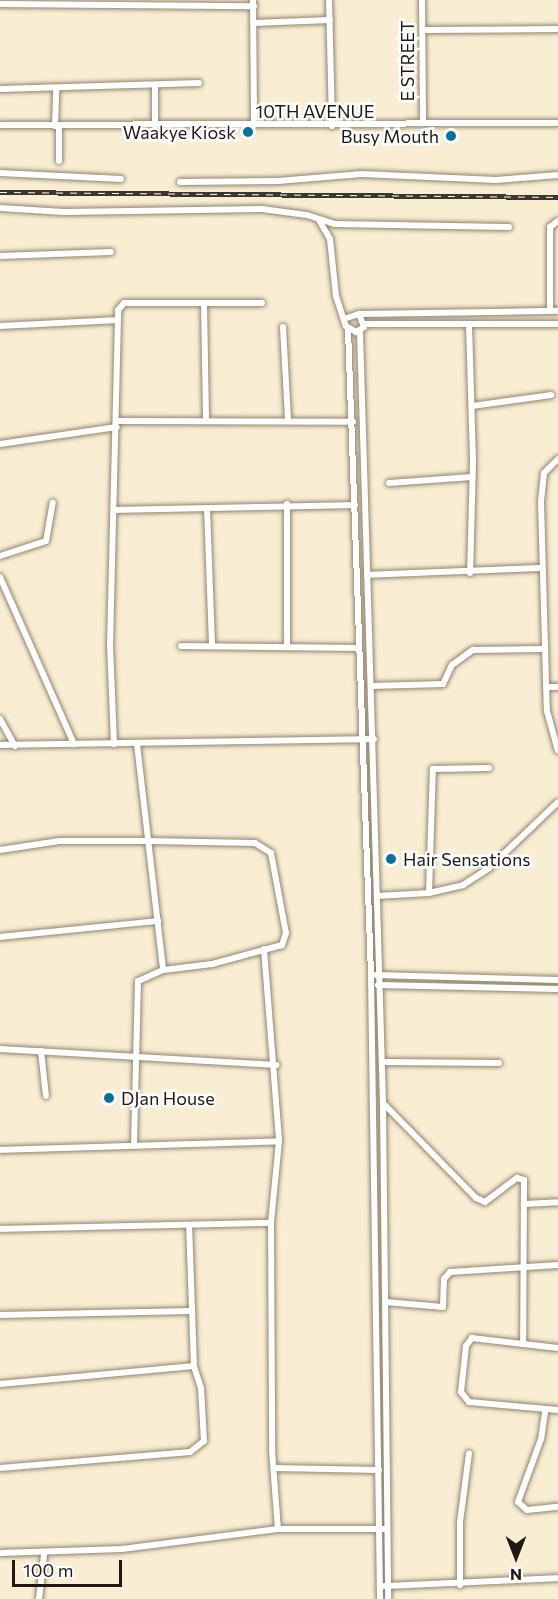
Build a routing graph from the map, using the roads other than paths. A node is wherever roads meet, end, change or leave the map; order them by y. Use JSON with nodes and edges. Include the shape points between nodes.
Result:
{"nodes":[{"id":1,"x":329,"y":0,"type":"edge"},
{"id":2,"x":422,"y":0,"type":"edge"},
{"id":3,"x":153,"y":3,"type":"edge"},
{"id":4,"x":254,"y":3,"type":"edge"},
{"id":5,"x":0,"y":4,"type":"edge"},
{"id":6,"x":330,"y":20,"type":"junction"},
{"id":7,"x":254,"y":23,"type":"junction"},
{"id":8,"x":557,"y":29,"type":"edge"},
{"id":9,"x":423,"y":30,"type":"junction"},
{"id":10,"x":199,"y":83,"type":"dead end"},
{"id":11,"x":155,"y":87,"type":"junction"},
{"id":12,"x":0,"y":89,"type":"edge"},
{"id":13,"x":56,"y":89,"type":"junction"},
{"id":14,"x":423,"y":123,"type":"junction"},
{"id":15,"x":558,"y":123,"type":"edge"},
{"id":16,"x":0,"y":125,"type":"edge"},
{"id":17,"x":254,"y":125,"type":"junction"},
{"id":18,"x":57,"y":126,"type":"junction"},
{"id":19,"x":155,"y":126,"type":"junction"},
{"id":20,"x":332,"y":126,"type":"junction"},
{"id":21,"x":59,"y":161,"type":"dead end"},
{"id":22,"x":0,"y":173,"type":"edge"},
{"id":23,"x":558,"y":175,"type":"edge"},
{"id":24,"x":120,"y":179,"type":"dead end"},
{"id":25,"x":180,"y":182,"type":"dead end"},
{"id":26,"x":0,"y":208,"type":"edge"},
{"id":27,"x":316,"y":218,"type":"junction"},
{"id":28,"x":558,"y":221,"type":"edge"},
{"id":29,"x":509,"y":227,"type":"dead end"},
{"id":30,"x":111,"y":252,"type":"dead end"},
{"id":31,"x":0,"y":256,"type":"edge"},
{"id":32,"x":204,"y":303,"type":"junction"},
{"id":33,"x":262,"y":303,"type":"dead end"},
{"id":34,"x":550,"y":311,"type":"junction"},
{"id":35,"x":558,"y":311,"type":"edge"},
{"id":36,"x":359,"y":314,"type":"junction"},
{"id":37,"x":346,"y":318,"type":"junction"},
{"id":38,"x":118,"y":320,"type":"junction"},
{"id":39,"x":365,"y":324,"type":"junction"},
{"id":40,"x":558,"y":324,"type":"edge"},
{"id":41,"x":469,"y":325,"type":"junction"},
{"id":42,"x":0,"y":326,"type":"edge"},
{"id":43,"x":283,"y":327,"type":"dead end"},
{"id":44,"x":348,"y":329,"type":"junction"},
{"id":45,"x":360,"y":332,"type":"junction"},
{"id":46,"x":551,"y":395,"type":"dead end"},
{"id":47,"x":472,"y":406,"type":"junction"},
{"id":48,"x":206,"y":420,"type":"junction"},
{"id":49,"x":288,"y":420,"type":"junction"},
{"id":50,"x":353,"y":422,"type":"junction"},
{"id":51,"x":118,"y":424,"type":"junction"},
{"id":52,"x":0,"y":444,"type":"edge"},
{"id":53,"x":558,"y":459,"type":"edge"},
{"id":54,"x":472,"y":477,"type":"junction"},
{"id":55,"x":388,"y":483,"type":"dead end"},
{"id":56,"x":53,"y":502,"type":"dead end"},
{"id":57,"x":287,"y":504,"type":"junction"},
{"id":58,"x":355,"y":505,"type":"junction"},
{"id":59,"x":207,"y":508,"type":"junction"},
{"id":60,"x":115,"y":510,"type":"junction"},
{"id":61,"x":0,"y":556,"type":"edge"},
{"id":62,"x":542,"y":568,"type":"junction"},
{"id":63,"x":470,"y":573,"type":"junction"},
{"id":64,"x":367,"y":575,"type":"junction"},
{"id":65,"x":0,"y":578,"type":"edge"},
{"id":66,"x":212,"y":645,"type":"junction"},
{"id":67,"x":181,"y":646,"type":"dead end"},
{"id":68,"x":287,"y":647,"type":"junction"},
{"id":69,"x":358,"y":648,"type":"junction"},
{"id":70,"x":543,"y":649,"type":"junction"},
{"id":71,"x":371,"y":686,"type":"junction"},
{"id":72,"x":546,"y":687,"type":"junction"},
{"id":73,"x":558,"y":687,"type":"edge"},
{"id":74,"x":0,"y":719,"type":"edge"},
{"id":75,"x":362,"y":739,"type":"junction"},
{"id":76,"x":374,"y":739,"type":"junction"},
{"id":77,"x":74,"y":744,"type":"junction"},
{"id":78,"x":114,"y":744,"type":"junction"},
{"id":79,"x":137,"y":744,"type":"junction"},
{"id":80,"x":0,"y":745,"type":"edge"},
{"id":81,"x":15,"y":746,"type":"junction"},
{"id":82,"x":558,"y":751,"type":"edge"},
{"id":83,"x":489,"y":768,"type":"dead end"},
{"id":84,"x":558,"y":802,"type":"edge"},
{"id":85,"x":149,"y":842,"type":"junction"},
{"id":86,"x":0,"y":850,"type":"edge"},
{"id":87,"x":429,"y":893,"type":"junction"},
{"id":88,"x":377,"y":896,"type":"junction"},
{"id":89,"x":158,"y":921,"type":"junction"},
{"id":90,"x":0,"y":937,"type":"edge"},
{"id":91,"x":264,"y":949,"type":"junction"},
{"id":92,"x":163,"y":970,"type":"junction"},
{"id":93,"x":371,"y":975,"type":"junction"},
{"id":94,"x":379,"y":975,"type":"junction"},
{"id":95,"x":558,"y":980,"type":"edge"},
{"id":96,"x":371,"y":985,"type":"junction"},
{"id":97,"x":379,"y":985,"type":"junction"},
{"id":98,"x":558,"y":989,"type":"edge"},
{"id":99,"x":0,"y":1049,"type":"edge"},
{"id":100,"x":41,"y":1051,"type":"junction"},
{"id":101,"x":134,"y":1060,"type":"junction"},
{"id":102,"x":382,"y":1062,"type":"junction"},
{"id":103,"x":499,"y":1063,"type":"dead end"},
{"id":104,"x":277,"y":1065,"type":"junction"},
{"id":105,"x":46,"y":1096,"type":"dead end"},
{"id":106,"x":383,"y":1103,"type":"junction"},
{"id":107,"x":279,"y":1141,"type":"junction"},
{"id":108,"x":134,"y":1145,"type":"junction"},
{"id":109,"x":0,"y":1150,"type":"edge"},
{"id":110,"x":558,"y":1202,"type":"edge"},
{"id":111,"x":525,"y":1204,"type":"junction"},
{"id":112,"x":271,"y":1223,"type":"junction"},
{"id":113,"x":189,"y":1225,"type":"junction"},
{"id":114,"x":0,"y":1229,"type":"edge"},
{"id":115,"x":558,"y":1264,"type":"edge"},
{"id":116,"x":526,"y":1265,"type":"junction"},
{"id":117,"x":386,"y":1302,"type":"junction"},
{"id":118,"x":191,"y":1311,"type":"junction"},
{"id":119,"x":0,"y":1315,"type":"edge"},
{"id":120,"x":523,"y":1344,"type":"junction"},
{"id":121,"x":558,"y":1348,"type":"edge"},
{"id":122,"x":194,"y":1366,"type":"junction"},
{"id":123,"x":0,"y":1384,"type":"edge"},
{"id":124,"x":558,"y":1410,"type":"edge"},
{"id":125,"x":545,"y":1412,"type":"junction"},
{"id":126,"x":469,"y":1454,"type":"dead end"},
{"id":127,"x":0,"y":1468,"type":"edge"},
{"id":128,"x":273,"y":1468,"type":"junction"},
{"id":129,"x":379,"y":1470,"type":"junction"},
{"id":130,"x":558,"y":1507,"type":"edge"},
{"id":131,"x":278,"y":1529,"type":"junction"},
{"id":132,"x":388,"y":1529,"type":"junction"},
{"id":133,"x":381,"y":1530,"type":"junction"},
{"id":134,"x":0,"y":1553,"type":"edge"},
{"id":135,"x":44,"y":1555,"type":"junction"},
{"id":136,"x":558,"y":1578,"type":"edge"},
{"id":137,"x":460,"y":1585,"type":"junction"},
{"id":138,"x":384,"y":1586,"type":"junction"},
{"id":139,"x":39,"y":1599,"type":"edge"},
{"id":140,"x":380,"y":1599,"type":"edge"},
{"id":141,"x":388,"y":1599,"type":"edge"}],
"edges":[{"from":1,"to":6,"type":"street"},
{"from":2,"to":9,"type":"street","name":"E STREET"},
{"from":3,"to":4,"type":"street"},
{"from":3,"to":5,"type":"street"},
{"from":4,"to":7,"type":"street"},
{"from":6,"to":7,"type":"street"},
{"from":6,"to":20,"type":"street"},
{"from":7,"to":17,"type":"street"},
{"from":8,"to":9,"type":"street"},
{"from":9,"to":14,"type":"street","name":"E STREET"},
{"from":10,"to":11,"type":"street"},
{"from":11,"to":13,"type":"street"},
{"from":11,"to":19,"type":"street"},
{"from":12,"to":13,"type":"street"},
{"from":13,"to":18,"type":"street"},
{"from":14,"to":15,"type":"street","name":"10TH AVENUE"},
{"from":14,"to":20,"type":"street","name":"10TH AVENUE"},
{"from":16,"to":18,"type":"street","name":"10TH AVENUE"},
{"from":17,"to":19,"type":"street","name":"10TH AVENUE"},
{"from":17,"to":20,"type":"street","name":"10TH AVENUE"},
{"from":18,"to":19,"type":"street","name":"10TH AVENUE"},
{"from":18,"to":21,"type":"street"},
{"from":22,"to":24,"type":"street"},
{"from":23,"to":25,"type":"street","via":[[496,180],[362,174],[278,181]]},
{"from":26,"to":27,"type":"street","via":[[64,212],[262,209]]},
{"from":27,"to":29,"type":"street","via":[[346,225]]},
{"from":27,"to":37,"type":"street","via":[[330,239],[338,307]]},
{"from":28,"to":34,"type":"street","via":[[550,227]]},
{"from":30,"to":31,"type":"street"},
{"from":32,"to":33,"type":"street"},
{"from":32,"to":38,"type":"street","via":[[124,303]]},
{"from":32,"to":48,"type":"street"},
{"from":34,"to":35,"type":"street"},
{"from":34,"to":36,"type":"street"},
{"from":36,"to":37,"type":"street"},
{"from":36,"to":39,"type":"street"},
{"from":37,"to":44,"type":"street"},
{"from":38,"to":42,"type":"street"},
{"from":38,"to":51,"type":"street"},
{"from":39,"to":41,"type":"street"},
{"from":39,"to":45,"type":"street"},
{"from":40,"to":41,"type":"street"},
{"from":41,"to":47,"type":"street"},
{"from":43,"to":49,"type":"street"},
{"from":44,"to":45,"type":"street"},
{"from":44,"to":50,"type":"street"},
{"from":45,"to":64,"type":"street"},
{"from":46,"to":47,"type":"street"},
{"from":47,"to":54,"type":"street"},
{"from":48,"to":49,"type":"street"},
{"from":48,"to":51,"type":"street"},
{"from":49,"to":50,"type":"street"},
{"from":50,"to":58,"type":"street"},
{"from":51,"to":52,"type":"street"},
{"from":51,"to":60,"type":"street"},
{"from":53,"to":62,"type":"street","via":[[542,479]]},
{"from":54,"to":55,"type":"street"},
{"from":54,"to":63,"type":"street"},
{"from":56,"to":61,"type":"street","via":[[46,541]]},
{"from":57,"to":58,"type":"street"},
{"from":57,"to":59,"type":"street"},
{"from":57,"to":68,"type":"street"},
{"from":58,"to":69,"type":"street"},
{"from":59,"to":60,"type":"street"},
{"from":59,"to":66,"type":"street"},
{"from":60,"to":78,"type":"street","via":[[110,645]]},
{"from":62,"to":63,"type":"street"},
{"from":62,"to":70,"type":"street"},
{"from":63,"to":64,"type":"street"},
{"from":64,"to":71,"type":"street"},
{"from":65,"to":77,"type":"street"},
{"from":66,"to":67,"type":"street"},
{"from":66,"to":68,"type":"street"},
{"from":68,"to":69,"type":"street"},
{"from":69,"to":75,"type":"street"},
{"from":70,"to":71,"type":"street","via":[[473,650],[452,665],[443,684]]},
{"from":70,"to":72,"type":"street"},
{"from":71,"to":76,"type":"street"},
{"from":72,"to":73,"type":"street"},
{"from":72,"to":82,"type":"street","via":[[547,711]]},
{"from":74,"to":81,"type":"street"},
{"from":75,"to":76,"type":"street"},
{"from":75,"to":79,"type":"street"},
{"from":75,"to":93,"type":"street"},
{"from":76,"to":88,"type":"street"},
{"from":77,"to":78,"type":"street"},
{"from":77,"to":81,"type":"street"},
{"from":78,"to":79,"type":"street"},
{"from":79,"to":85,"type":"street"},
{"from":80,"to":81,"type":"street"},
{"from":83,"to":87,"type":"street","via":[[433,770]]},
{"from":84,"to":87,"type":"street","via":[[477,878]]},
{"from":85,"to":86,"type":"street","via":[[59,841]]},
{"from":85,"to":89,"type":"street"},
{"from":85,"to":91,"type":"street","via":[[265,847],[271,853],[286,940]]},
{"from":87,"to":88,"type":"street"},
{"from":88,"to":94,"type":"street"},
{"from":89,"to":90,"type":"street"},
{"from":89,"to":92,"type":"street"},
{"from":91,"to":92,"type":"street","via":[[212,964]]},
{"from":91,"to":104,"type":"street"},
{"from":92,"to":101,"type":"street","via":[[143,977],[136,987]]},
{"from":93,"to":94,"type":"street"},
{"from":93,"to":96,"type":"street"},
{"from":94,"to":95,"type":"street"},
{"from":94,"to":97,"type":"street"},
{"from":96,"to":97,"type":"street"},
{"from":96,"to":129,"type":"street"},
{"from":97,"to":98,"type":"street"},
{"from":97,"to":102,"type":"street"},
{"from":99,"to":100,"type":"street"},
{"from":100,"to":101,"type":"street"},
{"from":100,"to":105,"type":"street"},
{"from":101,"to":104,"type":"street"},
{"from":101,"to":108,"type":"street"},
{"from":102,"to":103,"type":"street"},
{"from":102,"to":106,"type":"street"},
{"from":104,"to":107,"type":"street"},
{"from":106,"to":111,"type":"street","via":[[476,1198],[493,1198],[520,1177]]},
{"from":106,"to":117,"type":"street"},
{"from":107,"to":108,"type":"street"},
{"from":107,"to":112,"type":"street"},
{"from":108,"to":109,"type":"street"},
{"from":110,"to":111,"type":"street"},
{"from":111,"to":116,"type":"street"},
{"from":112,"to":113,"type":"street"},
{"from":112,"to":128,"type":"street"},
{"from":113,"to":114,"type":"street"},
{"from":113,"to":118,"type":"street"},
{"from":115,"to":116,"type":"street"},
{"from":116,"to":117,"type":"street","via":[[446,1274],[443,1307]]},
{"from":116,"to":120,"type":"street"},
{"from":117,"to":132,"type":"street"},
{"from":118,"to":119,"type":"street"},
{"from":118,"to":122,"type":"street"},
{"from":120,"to":121,"type":"street"},
{"from":120,"to":125,"type":"street","via":[[469,1339],[461,1398]]},
{"from":122,"to":123,"type":"street"},
{"from":122,"to":127,"type":"street","via":[[201,1388],[205,1433],[204,1441],[193,1451]]},
{"from":124,"to":125,"type":"street"},
{"from":125,"to":130,"type":"street","via":[[541,1439],[518,1502],[527,1510]]},
{"from":126,"to":137,"type":"street","via":[[460,1522]]},
{"from":128,"to":129,"type":"street"},
{"from":128,"to":131,"type":"street"},
{"from":129,"to":133,"type":"street"},
{"from":131,"to":133,"type":"street"},
{"from":131,"to":135,"type":"street"},
{"from":132,"to":133,"type":"street"},
{"from":132,"to":138,"type":"street"},
{"from":133,"to":138,"type":"street"},
{"from":134,"to":135,"type":"street"},
{"from":135,"to":139,"type":"street"},
{"from":136,"to":137,"type":"street"},
{"from":137,"to":138,"type":"street"},
{"from":138,"to":140,"type":"street"},
{"from":138,"to":141,"type":"street"}]}
